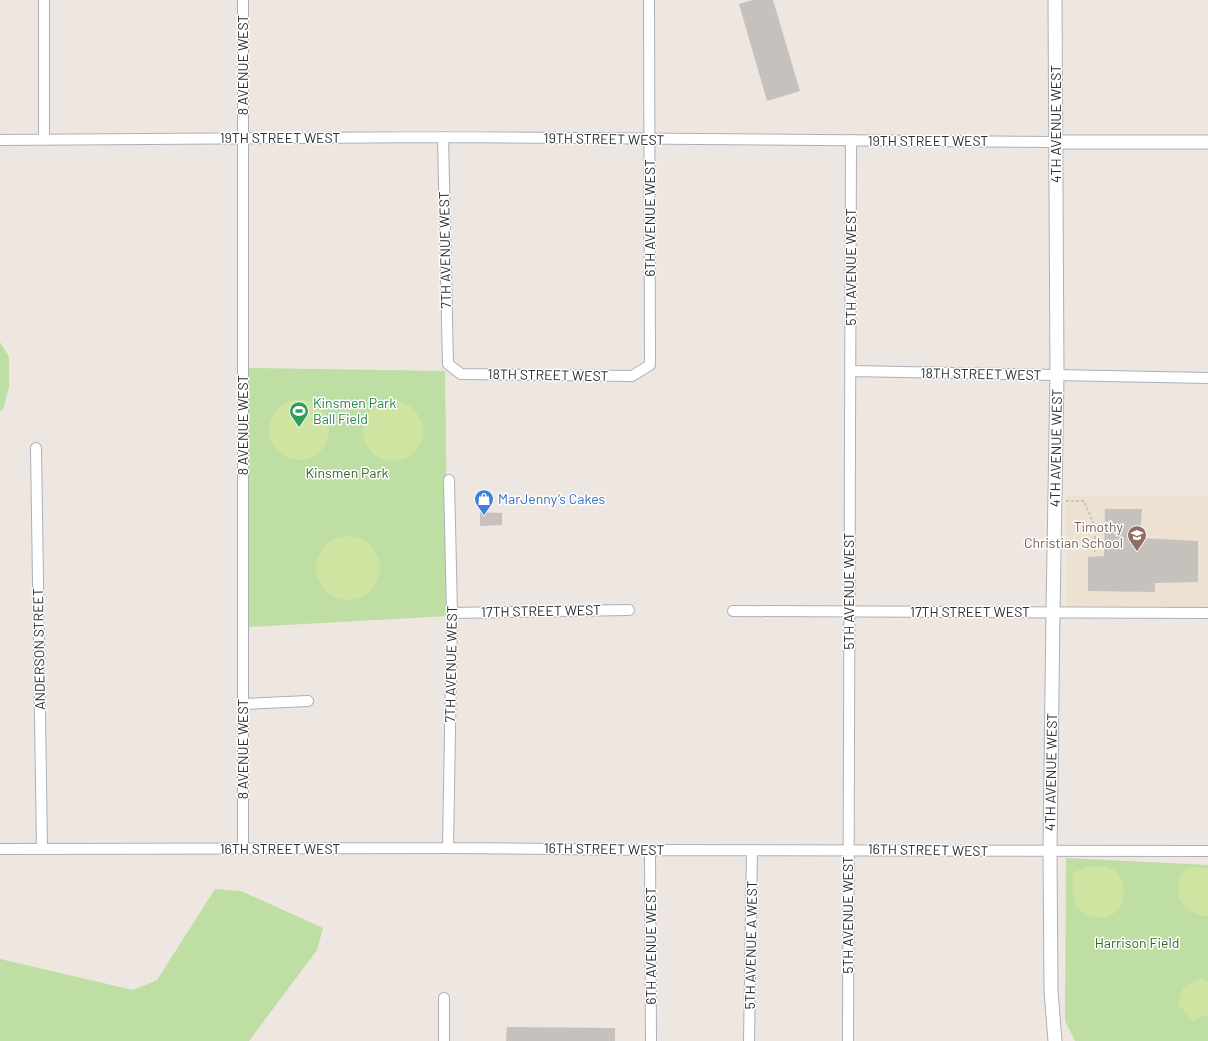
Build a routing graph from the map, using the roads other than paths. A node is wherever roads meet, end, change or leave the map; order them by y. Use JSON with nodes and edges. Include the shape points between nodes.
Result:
{"nodes":[{"id":1,"x":44,"y":0,"type":"edge"},
{"id":2,"x":243,"y":0,"type":"edge"},
{"id":3,"x":649,"y":0,"type":"edge"},
{"id":4,"x":1055,"y":0,"type":"edge"},
{"id":5,"x":443,"y":137,"type":"junction"},
{"id":6,"x":243,"y":139,"type":"junction"},
{"id":7,"x":650,"y":139,"type":"junction"},
{"id":8,"x":0,"y":140,"type":"edge"},
{"id":9,"x":44,"y":140,"type":"junction"},
{"id":10,"x":851,"y":140,"type":"junction"},
{"id":11,"x":1056,"y":142,"type":"junction"},
{"id":12,"x":1208,"y":142,"type":"edge"},
{"id":13,"x":448,"y":364,"type":"joint"},
{"id":14,"x":650,"y":365,"type":"joint"},
{"id":15,"x":851,"y":371,"type":"junction"},
{"id":16,"x":1058,"y":375,"type":"junction"},
{"id":17,"x":1208,"y":378,"type":"edge"},
{"id":18,"x":36,"y":448,"type":"dead end"},
{"id":19,"x":449,"y":480,"type":"dead end"},
{"id":20,"x":629,"y":610,"type":"dead end"},
{"id":21,"x":733,"y":611,"type":"dead end"},
{"id":22,"x":849,"y":611,"type":"junction"},
{"id":23,"x":452,"y":612,"type":"junction"},
{"id":24,"x":1053,"y":612,"type":"junction"},
{"id":25,"x":1208,"y":613,"type":"edge"},
{"id":26,"x":308,"y":701,"type":"dead end"},
{"id":27,"x":243,"y":704,"type":"junction"},
{"id":28,"x":448,"y":848,"type":"junction"},
{"id":29,"x":0,"y":849,"type":"edge"},
{"id":30,"x":42,"y":849,"type":"junction"},
{"id":31,"x":243,"y":849,"type":"junction"},
{"id":32,"x":848,"y":849,"type":"junction"},
{"id":33,"x":650,"y":850,"type":"junction"},
{"id":34,"x":752,"y":850,"type":"junction"},
{"id":35,"x":1050,"y":851,"type":"junction"},
{"id":36,"x":1208,"y":851,"type":"edge"},
{"id":37,"x":444,"y":998,"type":"dead end"},
{"id":38,"x":444,"y":1041,"type":"edge"},
{"id":39,"x":651,"y":1041,"type":"edge"},
{"id":40,"x":749,"y":1041,"type":"edge"},
{"id":41,"x":848,"y":1041,"type":"edge"},
{"id":42,"x":1055,"y":1041,"type":"edge"}],
"edges":[{"from":1,"to":9,"type":"street"},
{"from":2,"to":6,"type":"street","name":"8 AVENUE WEST"},
{"from":3,"to":7,"type":"street","name":"6TH AVENUE WEST"},
{"from":4,"to":11,"type":"street","name":"4TH AVENUE WEST"},
{"from":5,"to":6,"type":"street","name":"19TH STREET WEST"},
{"from":5,"to":7,"type":"street","name":"19TH STREET WEST"},
{"from":5,"to":13,"type":"street","name":"7TH AVENUE WEST"},
{"from":6,"to":9,"type":"street","name":"19TH STREET WEST"},
{"from":6,"to":27,"type":"street","name":"8 AVENUE WEST"},
{"from":7,"to":10,"type":"street","name":"19TH STREET WEST"},
{"from":7,"to":14,"type":"street","name":"6TH AVENUE WEST"},
{"from":8,"to":9,"type":"street","name":"19TH STREET WEST"},
{"from":10,"to":11,"type":"street","name":"19TH STREET WEST"},
{"from":10,"to":15,"type":"street","name":"5TH AVENUE WEST"},
{"from":11,"to":12,"type":"street","name":"19TH STREET WEST"},
{"from":11,"to":16,"type":"street","name":"4TH AVENUE WEST"},
{"from":13,"to":14,"type":"street","name":"18TH STREET WEST","via":[[461,374],[624,376],[632,376]]},
{"from":15,"to":16,"type":"street","name":"18TH STREET WEST"},
{"from":15,"to":22,"type":"street","name":"5TH AVENUE WEST"},
{"from":16,"to":17,"type":"street","name":"18TH STREET WEST"},
{"from":16,"to":24,"type":"street","name":"4TH AVENUE WEST"},
{"from":18,"to":30,"type":"street","name":"ANDERSON STREET"},
{"from":19,"to":23,"type":"street","name":"7TH AVENUE WEST"},
{"from":20,"to":23,"type":"street","name":"17TH STREET WEST"},
{"from":21,"to":22,"type":"street","name":"17TH STREET WEST"},
{"from":22,"to":24,"type":"street","name":"17TH STREET WEST"},
{"from":22,"to":32,"type":"street","name":"5TH AVENUE WEST"},
{"from":23,"to":28,"type":"street","name":"7TH AVENUE WEST"},
{"from":24,"to":25,"type":"street","name":"17TH STREET WEST"},
{"from":24,"to":35,"type":"street","name":"4TH AVENUE WEST"},
{"from":26,"to":27,"type":"street"},
{"from":27,"to":31,"type":"street","name":"8 AVENUE WEST"},
{"from":28,"to":31,"type":"street","name":"16TH STREET WEST"},
{"from":28,"to":33,"type":"street","name":"16TH STREET WEST"},
{"from":29,"to":30,"type":"street","name":"16TH STREET WEST"},
{"from":30,"to":31,"type":"street","name":"16TH STREET WEST"},
{"from":32,"to":34,"type":"street","name":"16TH STREET WEST"},
{"from":32,"to":35,"type":"street","name":"16TH STREET WEST"},
{"from":32,"to":41,"type":"street","name":"5TH AVENUE WEST"},
{"from":33,"to":34,"type":"street","name":"16TH STREET WEST"},
{"from":33,"to":39,"type":"street","name":"6TH AVENUE WEST"},
{"from":34,"to":40,"type":"street","name":"5TH AVENUE A WEST"},
{"from":35,"to":36,"type":"street","name":"16TH STREET WEST"},
{"from":35,"to":42,"type":"street","name":"4TH AVENUE WEST","via":[[1051,991]]},
{"from":37,"to":38,"type":"street"}]}
